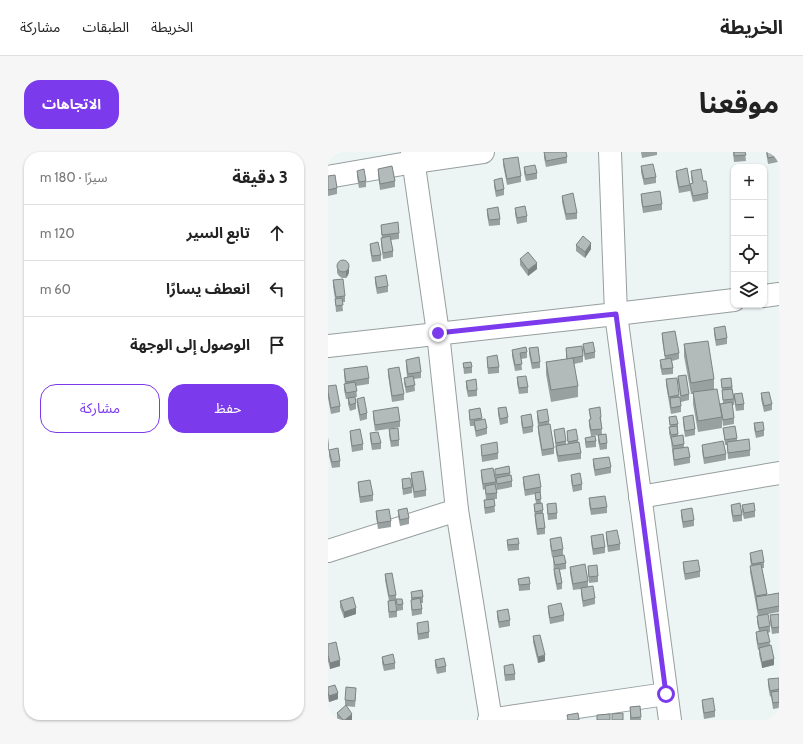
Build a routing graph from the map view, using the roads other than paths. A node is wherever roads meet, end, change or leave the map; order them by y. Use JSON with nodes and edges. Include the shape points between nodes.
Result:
{"nodes":[{"id":1,"x":483,"y":152,"type":"edge"},
{"id":2,"x":610,"y":152,"type":"edge"},
{"id":3,"x":413,"y":157,"type":"edge"},
{"id":4,"x":328,"y":177,"type":"edge"},
{"id":5,"x":779,"y":294,"type":"edge"},
{"id":6,"x":767,"y":296,"type":"edge"},
{"id":7,"x":731,"y":300,"type":"edge"},
{"id":8,"x":616,"y":314,"type":"junction"},
{"id":9,"x":438,"y":333,"type":"junction"},
{"id":10,"x":328,"y":346,"type":"edge"},
{"id":11,"x":779,"y":473,"type":"edge"},
{"id":12,"x":640,"y":497,"type":"junction"},
{"id":13,"x":457,"y":510,"type":"junction"},
{"id":14,"x":328,"y":551,"type":"edge"},
{"id":15,"x":666,"y":694,"type":"junction"},
{"id":16,"x":490,"y":720,"type":"edge"},
{"id":17,"x":670,"y":720,"type":"edge"}],
"edges":[{"from":1,"to":3,"type":"street"},
{"from":2,"to":8,"type":"street"},
{"from":3,"to":4,"type":"street"},
{"from":3,"to":9,"type":"street"},
{"from":5,"to":6,"type":"street"},
{"from":7,"to":8,"type":"street"},
{"from":8,"to":9,"type":"street"},
{"from":8,"to":12,"type":"street"},
{"from":9,"to":10,"type":"street"},
{"from":9,"to":13,"type":"street"},
{"from":11,"to":12,"type":"street"},
{"from":12,"to":15,"type":"street"},
{"from":13,"to":14,"type":"street"},
{"from":13,"to":16,"type":"street"},
{"from":15,"to":16,"type":"street"},
{"from":15,"to":17,"type":"street"}]}
